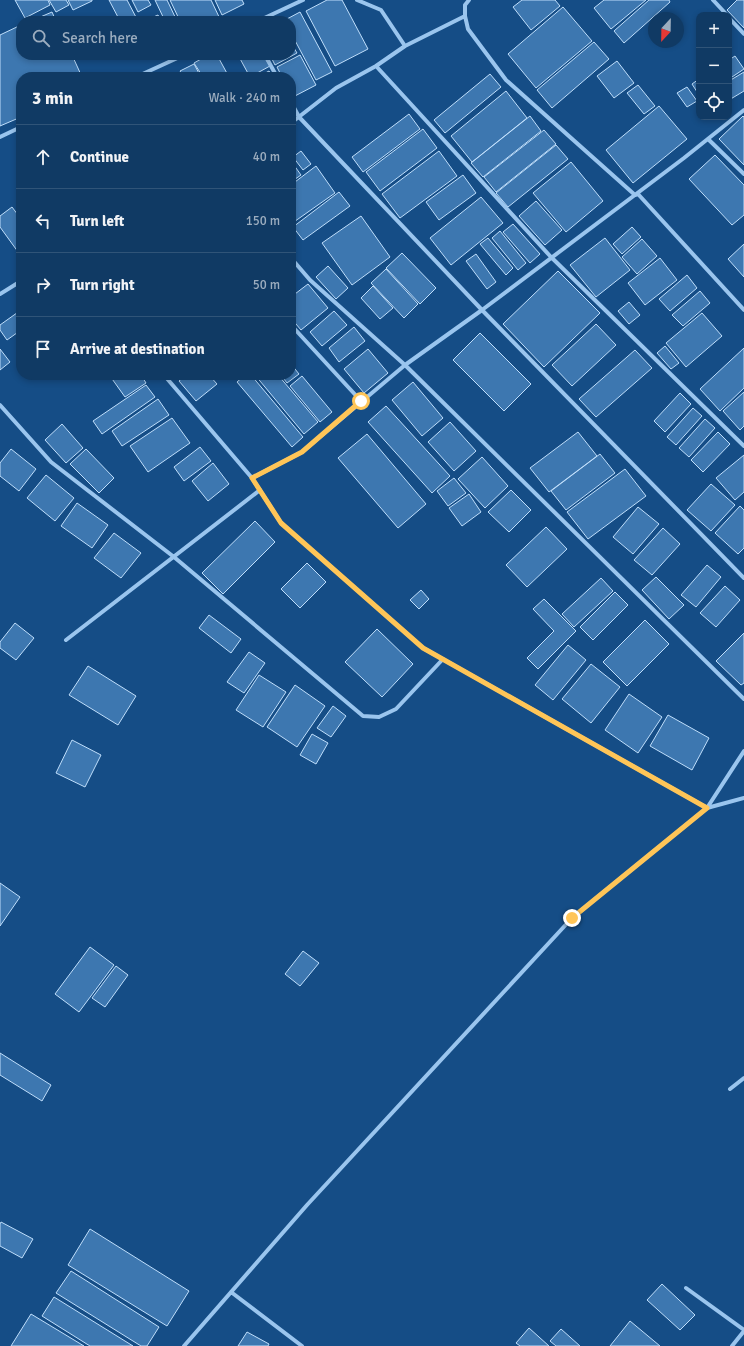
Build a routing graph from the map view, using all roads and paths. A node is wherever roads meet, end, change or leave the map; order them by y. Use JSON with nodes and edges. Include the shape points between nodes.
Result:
{"nodes":[{"id":1,"x":303,"y":0,"type":"edge"},
{"id":2,"x":357,"y":0,"type":"edge"},
{"id":3,"x":469,"y":0,"type":"edge"},
{"id":4,"x":713,"y":0,"type":"edge"},
{"id":5,"x":724,"y":12,"type":"edge"},
{"id":6,"x":269,"y":16,"type":"edge"},
{"id":7,"x":465,"y":16,"type":"junction"},
{"id":8,"x":732,"y":21,"type":"edge"},
{"id":9,"x":744,"y":34,"type":"edge"},
{"id":10,"x":405,"y":46,"type":"junction"},
{"id":11,"x":173,"y":60,"type":"edge"},
{"id":12,"x":268,"y":60,"type":"edge"},
{"id":13,"x":376,"y":66,"type":"junction"},
{"id":14,"x":147,"y":72,"type":"edge"},
{"id":15,"x":274,"y":72,"type":"edge"},
{"id":16,"x":744,"y":110,"type":"edge"},
{"id":17,"x":296,"y":111,"type":"edge"},
{"id":18,"x":299,"y":117,"type":"junction"},
{"id":19,"x":296,"y":119,"type":"edge"},
{"id":20,"x":16,"y":130,"type":"edge"},
{"id":21,"x":0,"y":137,"type":"edge"},
{"id":22,"x":708,"y":139,"type":"junction"},
{"id":23,"x":744,"y":174,"type":"edge"},
{"id":24,"x":635,"y":195,"type":"junction"},
{"id":25,"x":551,"y":257,"type":"junction"},
{"id":26,"x":296,"y":264,"type":"edge"},
{"id":27,"x":16,"y":284,"type":"edge"},
{"id":28,"x":0,"y":294,"type":"edge"},
{"id":29,"x":482,"y":310,"type":"junction"},
{"id":30,"x":744,"y":310,"type":"edge"},
{"id":31,"x":296,"y":330,"type":"edge"},
{"id":32,"x":405,"y":365,"type":"junction"},
{"id":33,"x":168,"y":380,"type":"edge"},
{"id":34,"x":361,"y":401,"type":"junction"},
{"id":35,"x":0,"y":405,"type":"edge"},
{"id":36,"x":744,"y":446,"type":"edge"},
{"id":37,"x":252,"y":478,"type":"junction"},
{"id":38,"x":260,"y":490,"type":"junction"},
{"id":39,"x":174,"y":556,"type":"junction"},
{"id":40,"x":744,"y":578,"type":"edge"},
{"id":41,"x":66,"y":640,"type":"dead end"},
{"id":42,"x":443,"y":659,"type":"junction"},
{"id":43,"x":744,"y":699,"type":"edge"},
{"id":44,"x":744,"y":751,"type":"edge"},
{"id":45,"x":744,"y":798,"type":"edge"},
{"id":46,"x":707,"y":808,"type":"junction"},
{"id":47,"x":744,"y":1078,"type":"edge"},
{"id":48,"x":730,"y":1089,"type":"dead end"},
{"id":49,"x":686,"y":1288,"type":"dead end"},
{"id":50,"x":231,"y":1292,"type":"junction"},
{"id":51,"x":744,"y":1331,"type":"edge"},
{"id":52,"x":184,"y":1346,"type":"edge"},
{"id":53,"x":302,"y":1346,"type":"edge"},
{"id":54,"x":732,"y":1346,"type":"edge"}],
"edges":[{"from":1,"to":6,"type":"street"},
{"from":2,"to":10,"type":"street","via":[[381,10]]},
{"from":3,"to":7,"type":"street","via":[[465,5]]},
{"from":4,"to":5,"type":"street"},
{"from":7,"to":10,"type":"street"},
{"from":7,"to":24,"type":"street","via":[[468,29],[506,80]]},
{"from":8,"to":9,"type":"street"},
{"from":10,"to":13,"type":"street"},
{"from":11,"to":14,"type":"street"},
{"from":12,"to":15,"type":"street"},
{"from":13,"to":18,"type":"street","via":[[336,88]]},
{"from":13,"to":25,"type":"street"},
{"from":16,"to":22,"type":"street"},
{"from":17,"to":18,"type":"street"},
{"from":18,"to":19,"type":"street"},
{"from":18,"to":29,"type":"street"},
{"from":20,"to":21,"type":"street"},
{"from":22,"to":23,"type":"street"},
{"from":22,"to":24,"type":"street"},
{"from":24,"to":25,"type":"street"},
{"from":24,"to":30,"type":"street","via":[[638,194]]},
{"from":25,"to":29,"type":"street"},
{"from":25,"to":36,"type":"street"},
{"from":26,"to":32,"type":"street","via":[[310,280]]},
{"from":27,"to":28,"type":"street"},
{"from":29,"to":32,"type":"street"},
{"from":29,"to":40,"type":"street"},
{"from":31,"to":34,"type":"street"},
{"from":32,"to":34,"type":"street"},
{"from":32,"to":43,"type":"street"},
{"from":33,"to":37,"type":"street"},
{"from":34,"to":37,"type":"street","via":[[302,452]]},
{"from":35,"to":39,"type":"street","via":[[52,462]]},
{"from":37,"to":38,"type":"street"},
{"from":38,"to":39,"type":"street"},
{"from":38,"to":42,"type":"street","via":[[281,523],[423,648]]},
{"from":39,"to":41,"type":"street"},
{"from":39,"to":42,"type":"street","via":[[363,716],[379,717],[396,709]]},
{"from":42,"to":46,"type":"street"},
{"from":44,"to":46,"type":"street"},
{"from":45,"to":46,"type":"street"},
{"from":46,"to":50,"type":"street","via":[[572,918],[307,1204]]},
{"from":47,"to":48,"type":"street"},
{"from":49,"to":51,"type":"street"},
{"from":50,"to":52,"type":"street"},
{"from":50,"to":53,"type":"street"},
{"from":51,"to":54,"type":"street"}]}
